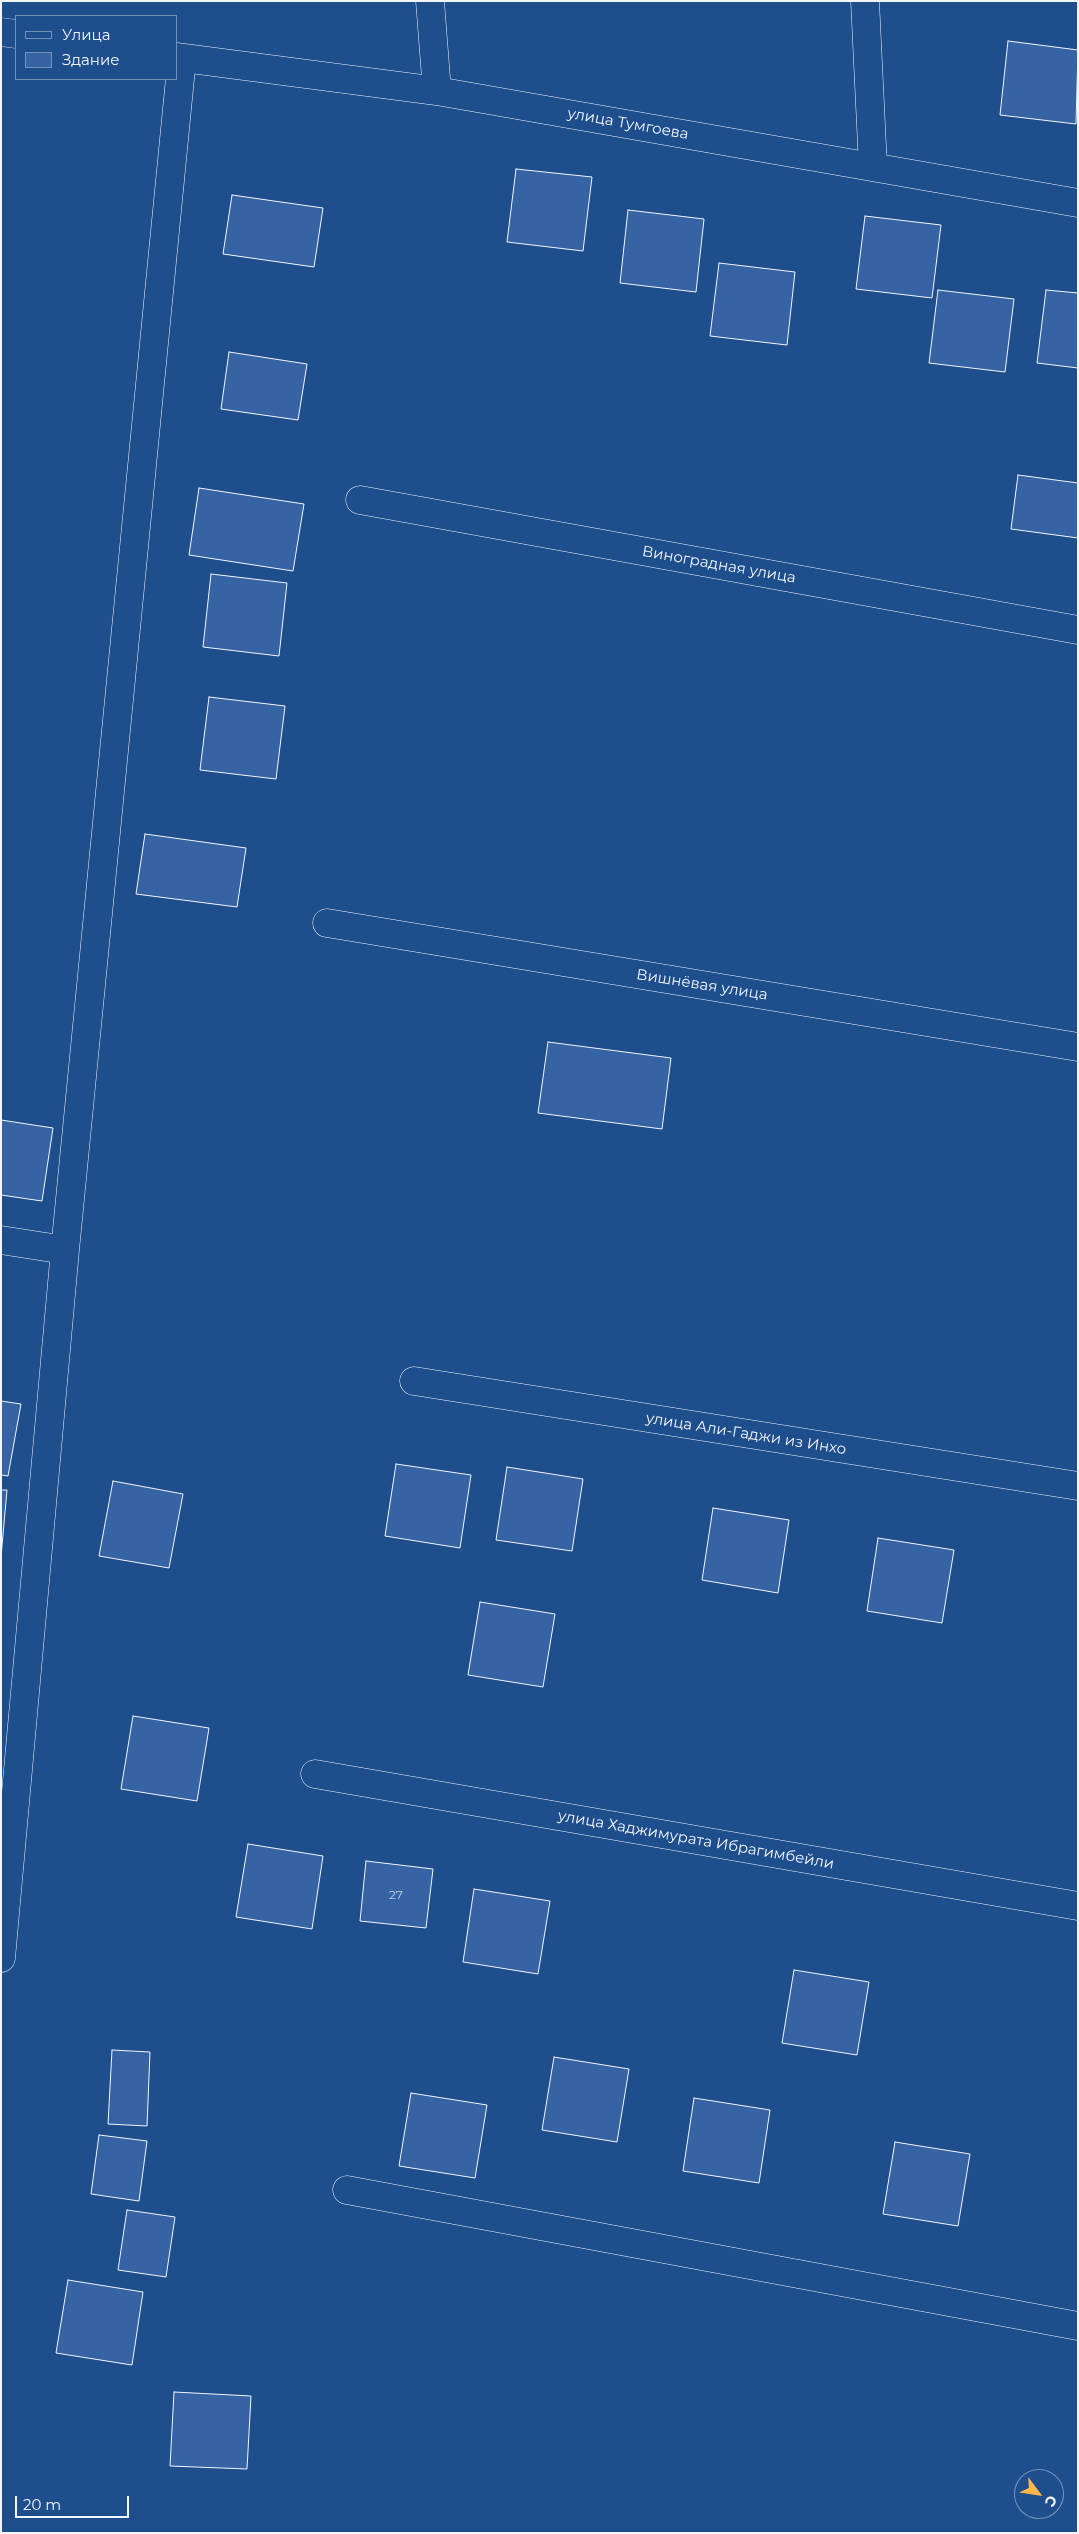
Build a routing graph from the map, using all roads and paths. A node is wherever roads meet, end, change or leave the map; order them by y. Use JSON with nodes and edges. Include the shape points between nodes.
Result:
{"nodes":[{"id":1,"x":430,"y":1,"type":"edge"},
{"id":2,"x":864,"y":1,"type":"edge"},
{"id":3,"x":1,"y":32,"type":"edge"},
{"id":4,"x":15,"y":34,"type":"edge"},
{"id":5,"x":179,"y":58,"type":"edge"},
{"id":6,"x":177,"y":80,"type":"edge"},
{"id":7,"x":438,"y":91,"type":"junction"},
{"id":8,"x":873,"y":167,"type":"junction"},
{"id":9,"x":1078,"y":202,"type":"edge"},
{"id":10,"x":360,"y":500,"type":"dead end"},
{"id":11,"x":1078,"y":630,"type":"edge"},
{"id":12,"x":327,"y":923,"type":"dead end"},
{"id":13,"x":1078,"y":1047,"type":"edge"},
{"id":14,"x":1,"y":1240,"type":"edge"},
{"id":15,"x":65,"y":1250,"type":"junction"},
{"id":16,"x":414,"y":1381,"type":"dead end"},
{"id":17,"x":1078,"y":1486,"type":"edge"},
{"id":18,"x":315,"y":1774,"type":"dead end"},
{"id":19,"x":1078,"y":1906,"type":"edge"},
{"id":20,"x":1,"y":1958,"type":"edge"},
{"id":21,"x":347,"y":2190,"type":"dead end"},
{"id":22,"x":1078,"y":2326,"type":"edge"}],
"edges":[{"from":1,"to":7,"type":"street"},
{"from":2,"to":8,"type":"street"},
{"from":3,"to":4,"type":"street"},
{"from":5,"to":7,"type":"street","name":"улица Тумгоева"},
{"from":6,"to":15,"type":"street"},
{"from":7,"to":8,"type":"street","name":"улица Тумгоева"},
{"from":8,"to":9,"type":"street","name":"улица Тумгоева"},
{"from":10,"to":11,"type":"street","name":"Виноградная улица"},
{"from":12,"to":13,"type":"street","name":"Вишнёвая улица"},
{"from":14,"to":15,"type":"street"},
{"from":15,"to":20,"type":"street"},
{"from":16,"to":17,"type":"street","name":"улица Али-Гаджи из Инхо"},
{"from":18,"to":19,"type":"street","name":"улица Хаджимурата Ибрагимбейли"},
{"from":21,"to":22,"type":"street"}]}
